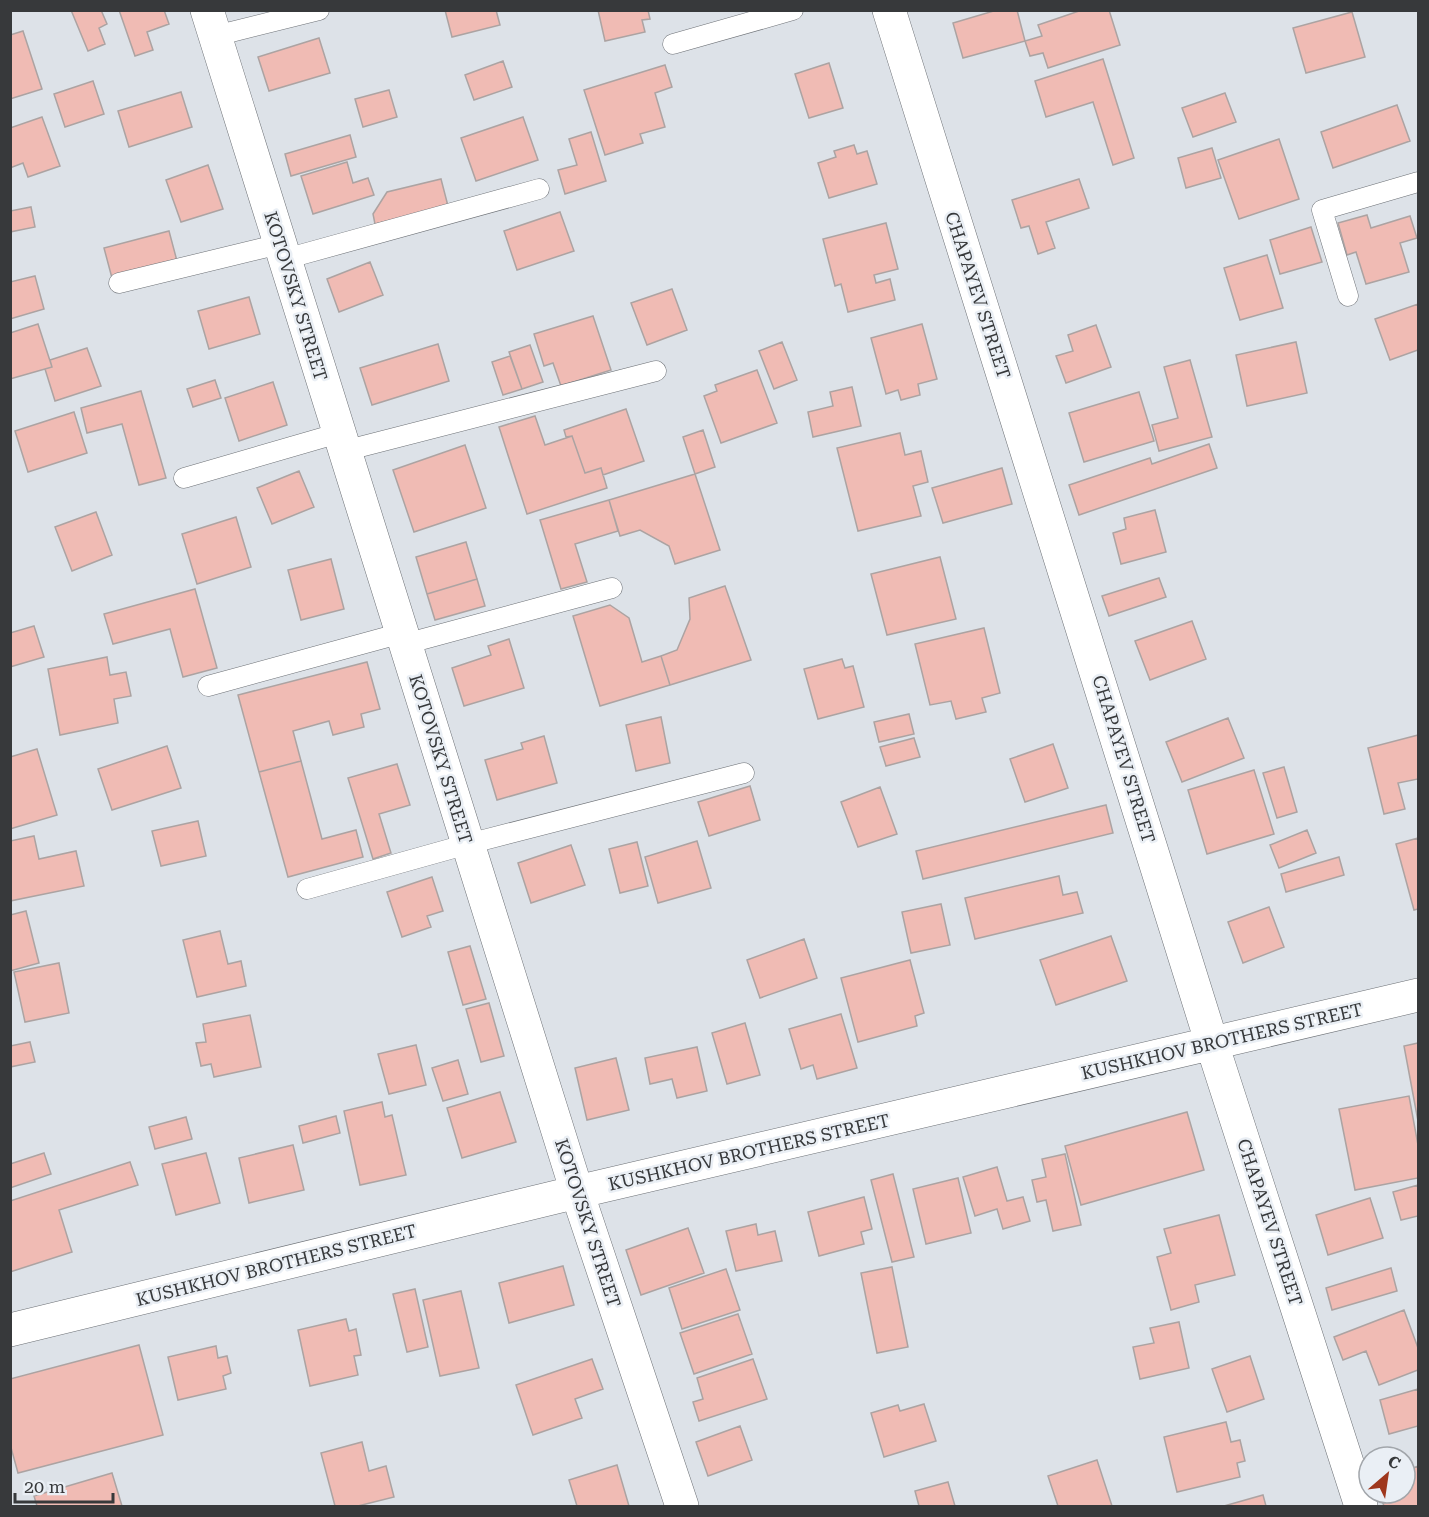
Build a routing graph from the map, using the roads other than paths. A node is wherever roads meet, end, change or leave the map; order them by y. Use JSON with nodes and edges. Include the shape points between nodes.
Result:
{"nodes":[{"id":1,"x":319,"y":10,"type":"edge"},
{"id":2,"x":793,"y":10,"type":"edge"},
{"id":3,"x":889,"y":10,"type":"edge"},
{"id":4,"x":211,"y":23,"type":"edge"},
{"id":5,"x":673,"y":44,"type":"dead end"},
{"id":6,"x":1419,"y":182,"type":"edge"},
{"id":7,"x":539,"y":189,"type":"dead end"},
{"id":8,"x":283,"y":251,"type":"junction"},
{"id":9,"x":119,"y":283,"type":"dead end"},
{"id":10,"x":1348,"y":296,"type":"dead end"},
{"id":11,"x":656,"y":371,"type":"dead end"},
{"id":12,"x":342,"y":442,"type":"junction"},
{"id":13,"x":184,"y":478,"type":"dead end"},
{"id":14,"x":612,"y":588,"type":"dead end"},
{"id":15,"x":403,"y":639,"type":"junction"},
{"id":16,"x":208,"y":686,"type":"dead end"},
{"id":17,"x":744,"y":773,"type":"dead end"},
{"id":18,"x":468,"y":844,"type":"junction"},
{"id":19,"x":307,"y":889,"type":"dead end"},
{"id":20,"x":1419,"y":994,"type":"edge"},
{"id":21,"x":1212,"y":1044,"type":"junction"},
{"id":22,"x":577,"y":1192,"type":"junction"},
{"id":23,"x":10,"y":1330,"type":"edge"},
{"id":24,"x":682,"y":1506,"type":"edge"},
{"id":25,"x":1361,"y":1506,"type":"edge"}],
"edges":[{"from":1,"to":4,"type":"lane"},
{"from":2,"to":5,"type":"lane"},
{"from":3,"to":21,"type":"street","name":"CHAPAYEV STREET"},
{"from":4,"to":8,"type":"street","name":"KOTOVSKY STREET"},
{"from":6,"to":10,"type":"lane","via":[[1322,210]]},
{"from":7,"to":8,"type":"lane"},
{"from":8,"to":9,"type":"lane"},
{"from":8,"to":12,"type":"street","name":"KOTOVSKY STREET"},
{"from":11,"to":12,"type":"lane"},
{"from":12,"to":13,"type":"lane"},
{"from":12,"to":15,"type":"street","name":"KOTOVSKY STREET"},
{"from":14,"to":15,"type":"lane"},
{"from":15,"to":16,"type":"lane"},
{"from":15,"to":18,"type":"street","name":"KOTOVSKY STREET"},
{"from":17,"to":18,"type":"lane"},
{"from":18,"to":19,"type":"lane"},
{"from":18,"to":22,"type":"street","name":"KOTOVSKY STREET"},
{"from":20,"to":21,"type":"street","name":"KUSHKHOV BROTHERS STREET"},
{"from":21,"to":22,"type":"street","name":"KUSHKHOV BROTHERS STREET"},
{"from":21,"to":25,"type":"street","name":"CHAPAYEV STREET"},
{"from":22,"to":23,"type":"street","name":"KUSHKHOV BROTHERS STREET"},
{"from":22,"to":24,"type":"street","name":"KOTOVSKY STREET"}]}
